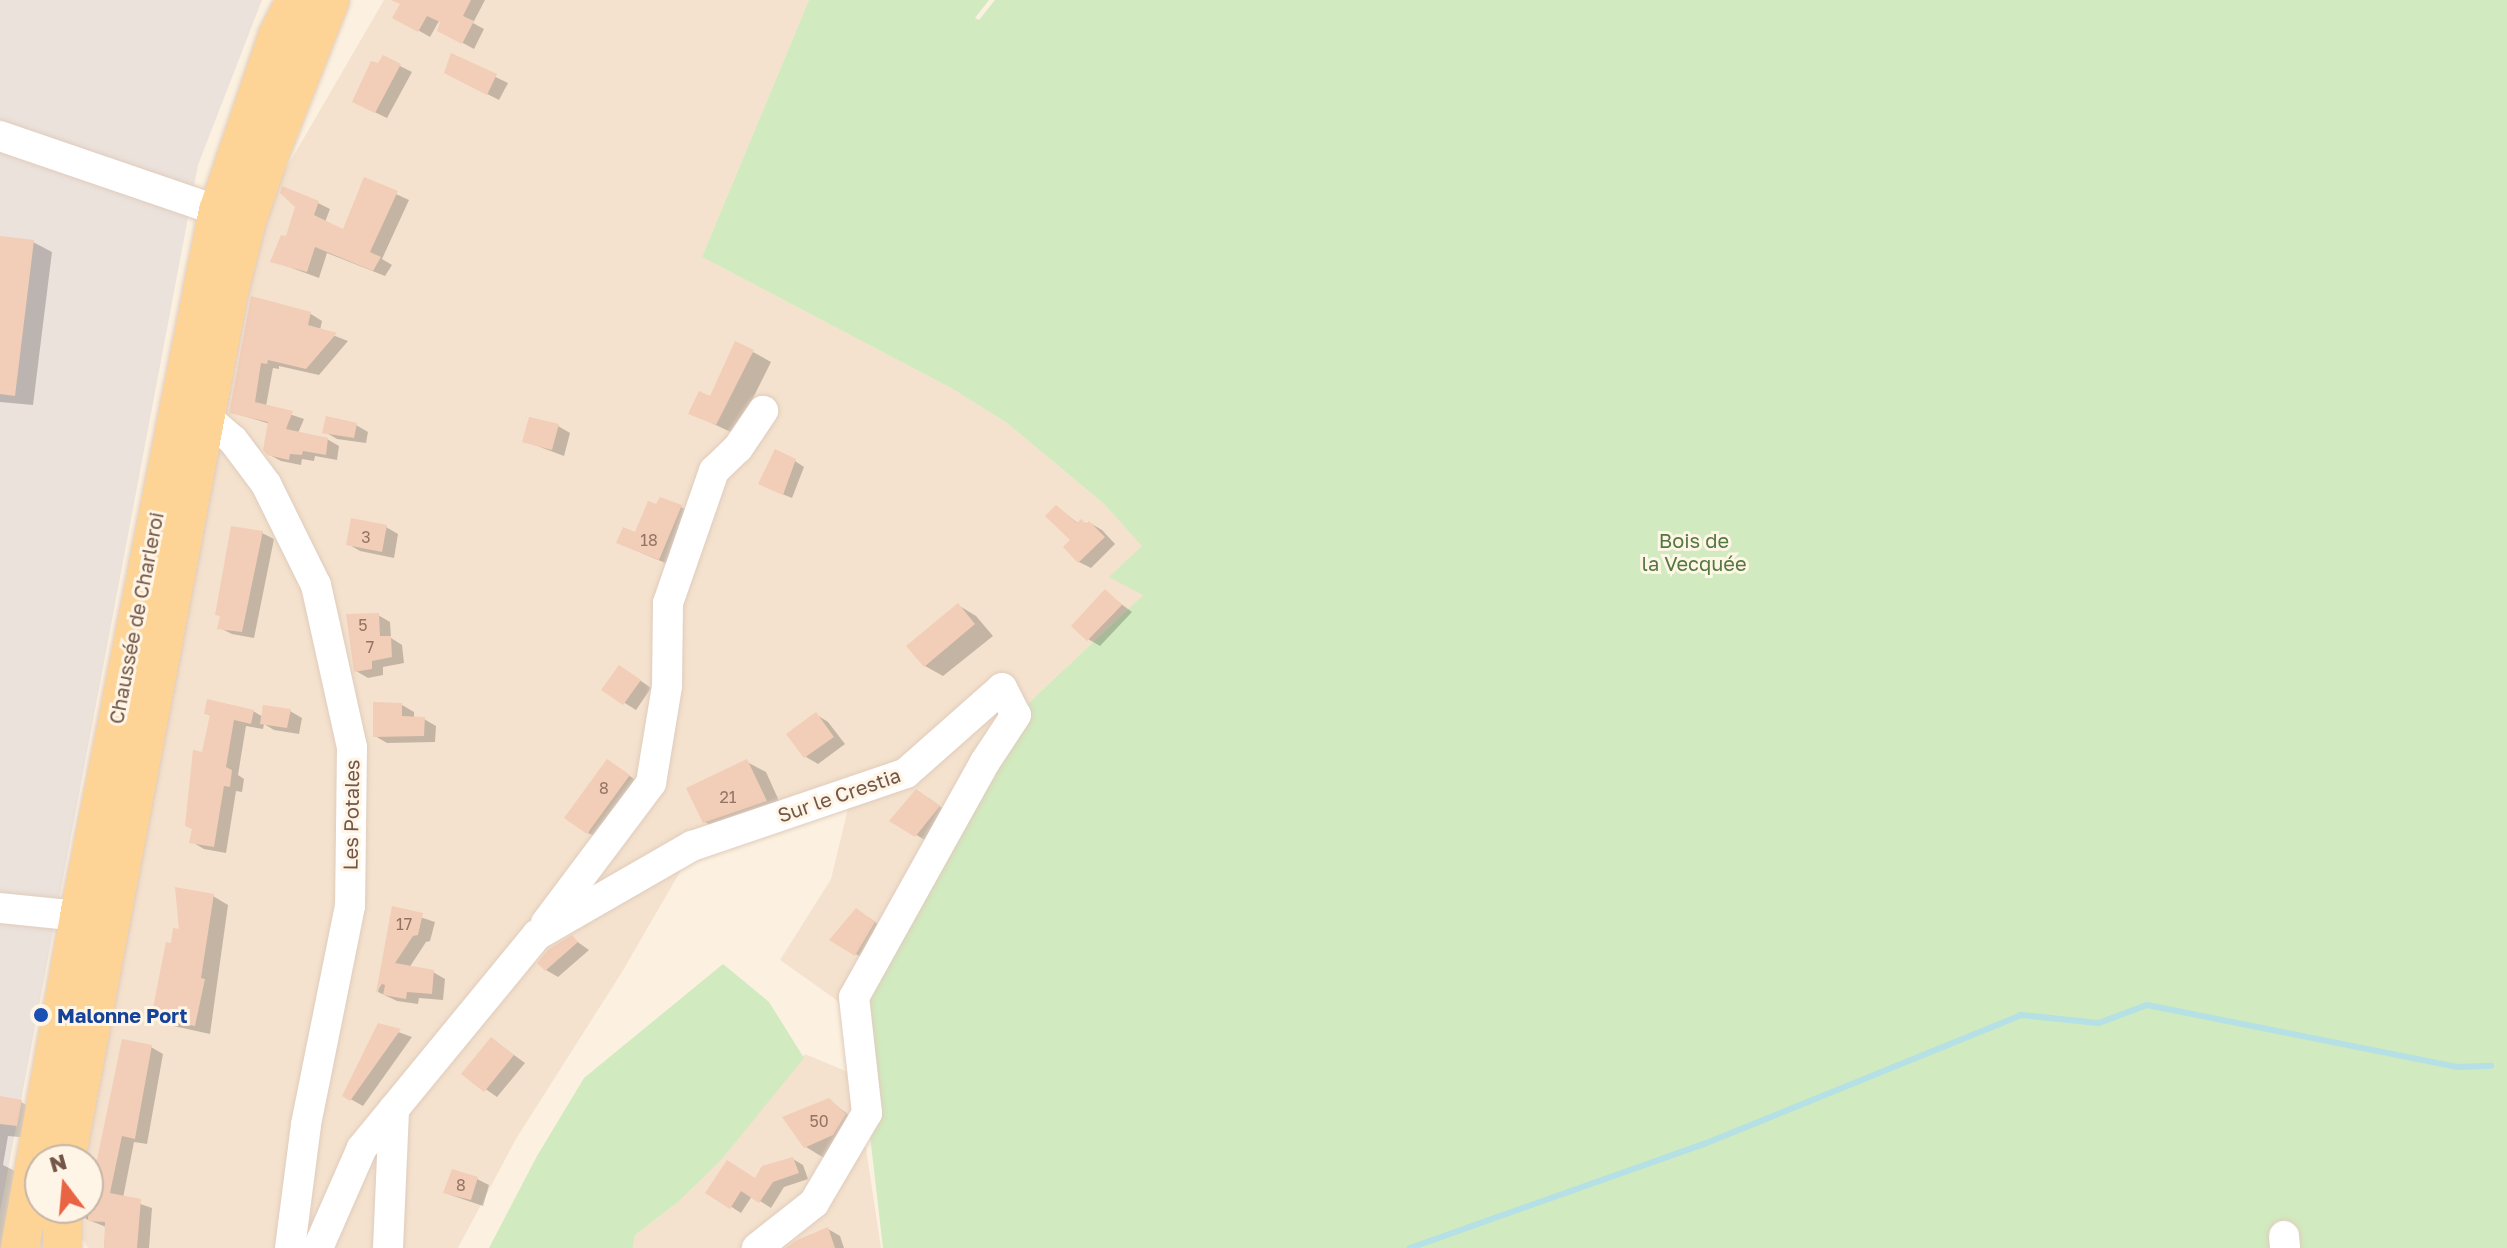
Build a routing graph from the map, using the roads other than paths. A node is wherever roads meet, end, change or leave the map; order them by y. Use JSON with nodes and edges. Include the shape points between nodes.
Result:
{"nodes":[{"id":1,"x":296,"y":0,"type":"edge"},
{"id":2,"x":330,"y":0,"type":"edge"},
{"id":3,"x":0,"y":136,"type":"edge"},
{"id":4,"x":232,"y":216,"type":"junction"},
{"id":5,"x":763,"y":411,"type":"dead end"},
{"id":6,"x":205,"y":416,"type":"junction"},
{"id":7,"x":0,"y":908,"type":"edge"},
{"id":8,"x":96,"y":918,"type":"junction"},
{"id":9,"x":537,"y":935,"type":"junction"},
{"id":10,"x":394,"y":1109,"type":"junction"},
{"id":11,"x":68,"y":1144,"type":"edge"},
{"id":12,"x":62,"y":1224,"type":"edge"},
{"id":13,"x":20,"y":1248,"type":"edge"},
{"id":14,"x":62,"y":1248,"type":"edge"},
{"id":15,"x":290,"y":1248,"type":"edge"},
{"id":16,"x":318,"y":1248,"type":"edge"},
{"id":17,"x":388,"y":1248,"type":"edge"},
{"id":18,"x":757,"y":1248,"type":"edge"}],
"edges":[{"from":1,"to":4,"type":"main road","name":"Chaussée de Charleroi","via":[[278,35]]},
{"from":2,"to":4,"type":"main road","name":"Chaussée de Charleroi"},
{"from":3,"to":4,"type":"street"},
{"from":4,"to":6,"type":"main road","name":"Chaussée de Charleroi"},
{"from":4,"to":8,"type":"main road","name":"Chaussée de Charleroi"},
{"from":5,"to":9,"type":"street","via":[[738,448],[714,471],[668,603],[667,686],[651,783]]},
{"from":6,"to":8,"type":"main road","name":"Chaussée de Charleroi"},
{"from":6,"to":15,"type":"street","name":"Les Potales","via":[[233,440],[266,484],[316,585],[352,747],[350,906],[306,1125]]},
{"from":7,"to":8,"type":"street"},
{"from":8,"to":11,"type":"main road","name":"Chaussée de Charleroi"},
{"from":8,"to":13,"type":"main road","name":"Chaussée de Charleroi"},
{"from":9,"to":10,"type":"street","name":"Sur le Crestia"},
{"from":9,"to":18,"type":"street","name":"Sur le Crestia","via":[[692,846],[906,773],[1002,688],[1016,715],[854,997],[867,1113],[814,1203]]},
{"from":10,"to":16,"type":"street","name":"Sur le Crestia","via":[[362,1148]]},
{"from":10,"to":17,"type":"street"},
{"from":12,"to":14,"type":"main road"}]}
